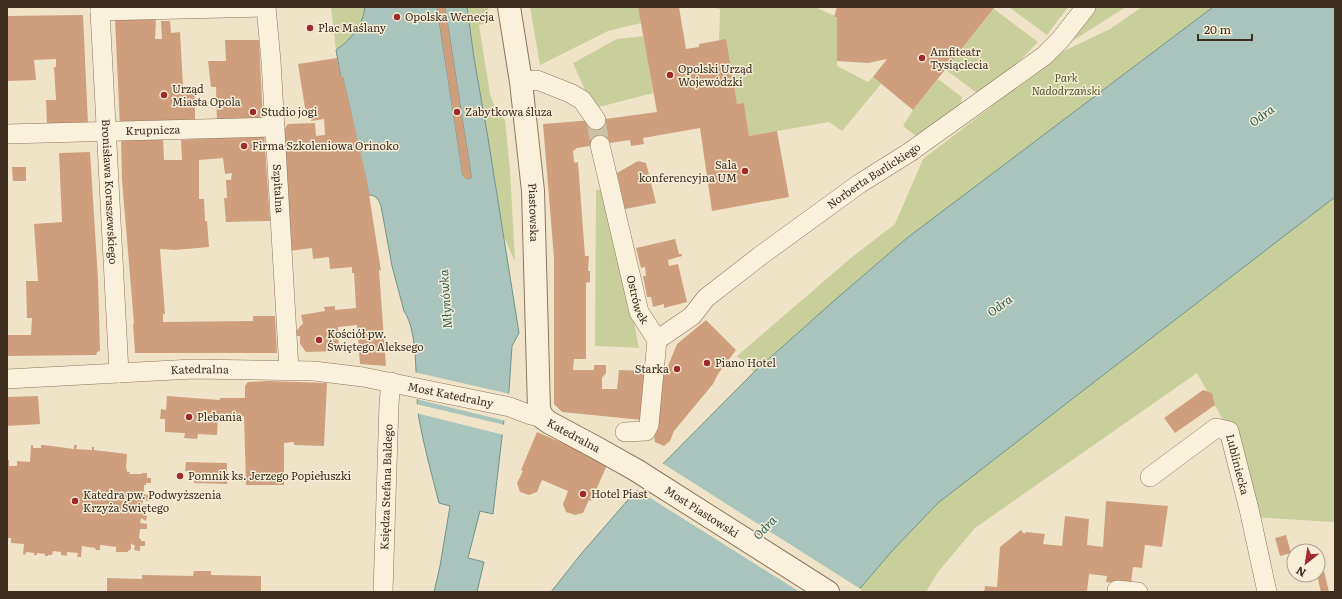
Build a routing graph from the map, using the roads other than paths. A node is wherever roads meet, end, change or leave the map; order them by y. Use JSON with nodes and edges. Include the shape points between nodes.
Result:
{"nodes":[{"id":1,"x":266,"y":7,"type":"edge"},
{"id":2,"x":509,"y":7,"type":"edge"},
{"id":3,"x":1086,"y":7,"type":"edge"},
{"id":4,"x":98,"y":9,"type":"edge"},
{"id":5,"x":521,"y":82,"type":"junction"},
{"id":6,"x":596,"y":120,"type":"tunnel mouth"},
{"id":7,"x":275,"y":127,"type":"junction"},
{"id":8,"x":106,"y":132,"type":"junction"},
{"id":9,"x":7,"y":134,"type":"edge"},
{"id":10,"x":600,"y":145,"type":"tunnel mouth"},
{"id":11,"x":657,"y":340,"type":"junction"},
{"id":12,"x":289,"y":370,"type":"junction"},
{"id":13,"x":119,"y":373,"type":"junction"},
{"id":14,"x":7,"y":379,"type":"edge"},
{"id":15,"x":391,"y":382,"type":"junction"},
{"id":16,"x":510,"y":407,"type":"joint"},
{"id":17,"x":543,"y":418,"type":"junction"},
{"id":18,"x":625,"y":432,"type":"dead end"},
{"id":19,"x":636,"y":470,"type":"joint"},
{"id":20,"x":1150,"y":477,"type":"dead end"},
{"id":21,"x":383,"y":592,"type":"edge"},
{"id":22,"x":828,"y":592,"type":"edge"},
{"id":23,"x":1117,"y":592,"type":"edge"},
{"id":24,"x":1138,"y":592,"type":"edge"},
{"id":25,"x":1267,"y":592,"type":"edge"}],
"edges":[{"from":1,"to":4,"type":"street"},
{"from":1,"to":7,"type":"street","name":"Szpitalna"},
{"from":2,"to":5,"type":"street","name":"Piastowska"},
{"from":3,"to":11,"type":"street","name":"Norberta Barlickiego","via":[[1044,56],[760,256],[706,298],[692,316]]},
{"from":4,"to":8,"type":"street","name":"Bronisława Koraszewskiego"},
{"from":5,"to":6,"type":"street","via":[[537,80],[570,93],[582,100]]},
{"from":5,"to":17,"type":"street","name":"Piastowska","via":[[533,191],[539,409]]},
{"from":7,"to":8,"type":"street","name":"Krupnicza"},
{"from":7,"to":12,"type":"street","name":"Szpitalna"},
{"from":8,"to":9,"type":"street","name":"Krupnicza"},
{"from":8,"to":13,"type":"street","name":"Bronisława Koraszewskiego"},
{"from":10,"to":11,"type":"street","name":"Ostrówek","via":[[638,312]]},
{"from":11,"to":18,"type":"street","via":[[649,425],[646,431]]},
{"from":12,"to":13,"type":"street","name":"Katedralna","via":[[193,369]]},
{"from":12,"to":15,"type":"street","name":"Katedralna","via":[[342,373]]},
{"from":13,"to":14,"type":"street","name":"Katedralna"},
{"from":15,"to":16,"type":"street","name":"Most Katedralny"},
{"from":15,"to":21,"type":"street","name":"Księdza Stefana Baldego"},
{"from":16,"to":17,"type":"street","name":"Katedralna"},
{"from":17,"to":19,"type":"street","name":"Katedralna"},
{"from":19,"to":22,"type":"street","name":"Most Piastowski"},
{"from":20,"to":25,"type":"street","name":"Lubliniecka","via":[[1216,428],[1229,431]]},
{"from":23,"to":24,"type":"street"}]}
